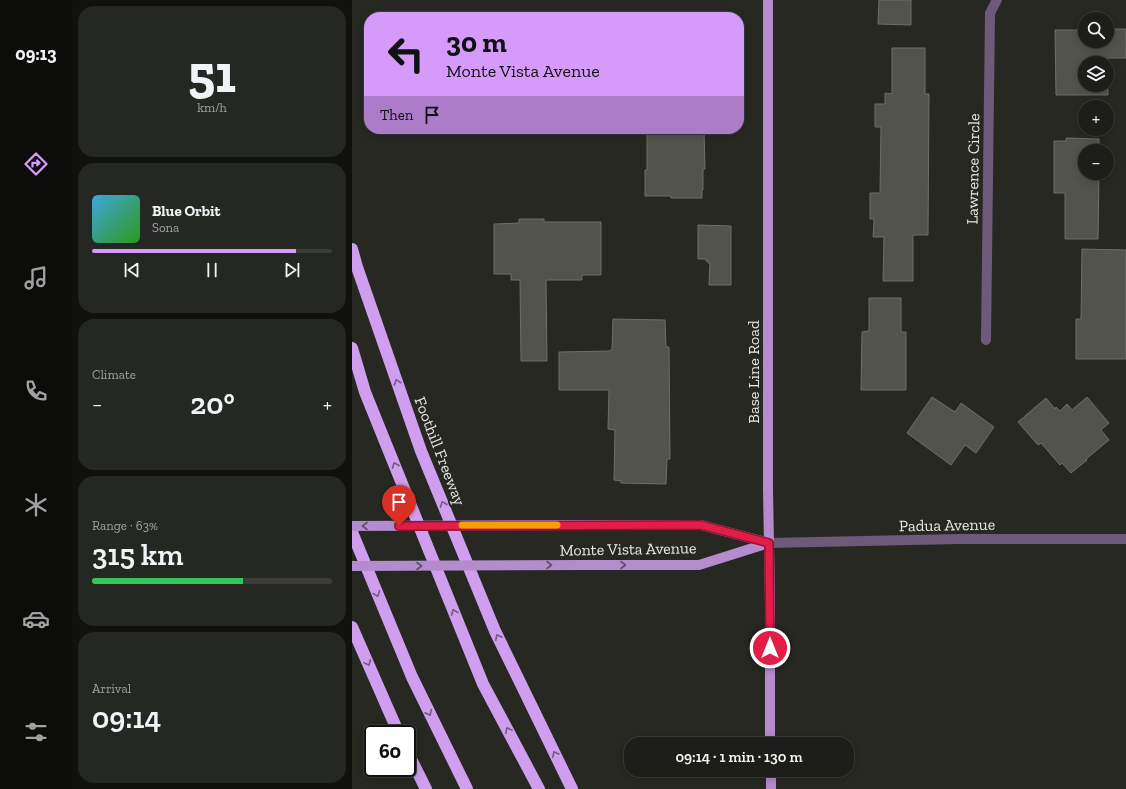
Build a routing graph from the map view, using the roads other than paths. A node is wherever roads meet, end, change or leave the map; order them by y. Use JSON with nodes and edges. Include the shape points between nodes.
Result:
{"nodes":[{"id":1,"x":768,"y":0,"type":"edge"},
{"id":2,"x":997,"y":0,"type":"edge"},
{"id":3,"x":352,"y":249,"type":"edge"},
{"id":4,"x":986,"y":340,"type":"dead end"},
{"id":5,"x":352,"y":348,"type":"edge"},
{"id":6,"x":352,"y":526,"type":"edge"},
{"id":7,"x":352,"y":532,"type":"edge"},
{"id":8,"x":1126,"y":539,"type":"edge"},
{"id":9,"x":769,"y":543,"type":"junction"},
{"id":10,"x":352,"y":566,"type":"edge"},
{"id":11,"x":352,"y":628,"type":"edge"},
{"id":12,"x":395,"y":725,"type":"edge"},
{"id":13,"x":770,"y":737,"type":"edge"},
{"id":14,"x":416,"y":769,"type":"edge"},
{"id":15,"x":771,"y":777,"type":"edge"},
{"id":16,"x":426,"y":789,"type":"edge"},
{"id":17,"x":467,"y":789,"type":"edge"},
{"id":18,"x":539,"y":789,"type":"edge"},
{"id":19,"x":572,"y":789,"type":"edge"},
{"id":20,"x":771,"y":789,"type":"edge"}],
"edges":[{"from":1,"to":9,"type":"main road","name":"Base Line Road"},
{"from":2,"to":4,"type":"street","name":"Lawrence Circle","via":[[990,13]]},
{"from":19,"to":3,"type":"highway","name":"Foothill Freeway","one_way":true,"via":[[495,631],[421,451]]},
{"from":18,"to":5,"type":"highway","one_way":true,"via":[[483,684],[365,392]]},
{"from":9,"to":6,"type":"main road","name":"Monte Vista Avenue","one_way":true,"bridge":true,"via":[[701,525]]},
{"from":7,"to":17,"type":"highway","one_way":true,"via":[[412,677]]},
{"from":8,"to":9,"type":"street","name":"Padua Avenue"},
{"from":10,"to":9,"type":"main road","name":"Monte Vista Avenue","one_way":true,"bridge":true,"via":[[699,565]]},
{"from":9,"to":13,"type":"main road","name":"Base Line Road"},
{"from":11,"to":12,"type":"highway","one_way":true},
{"from":14,"to":16,"type":"highway"},
{"from":15,"to":20,"type":"main road"}]}
